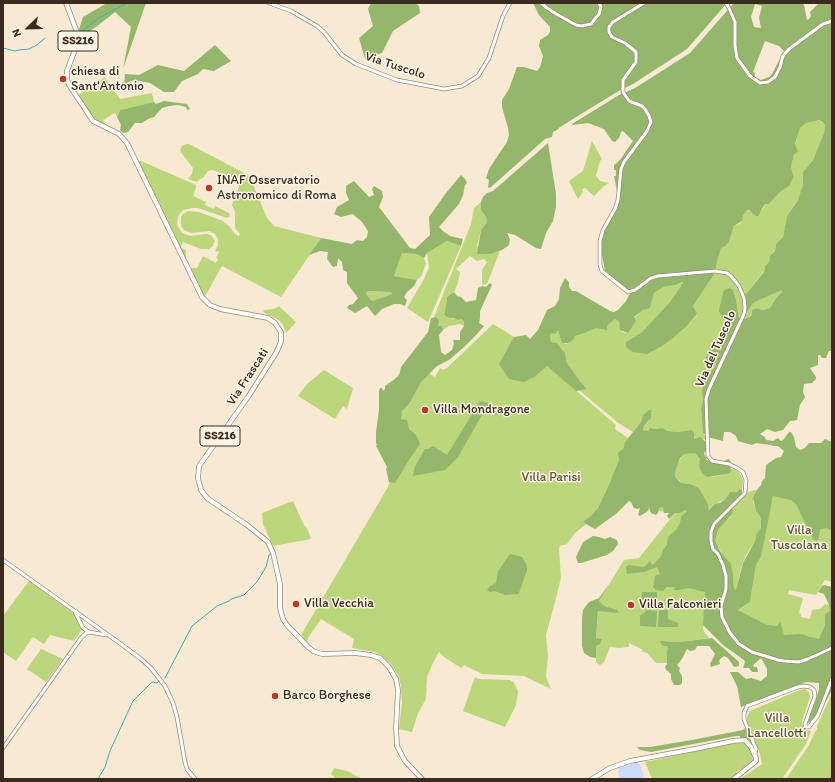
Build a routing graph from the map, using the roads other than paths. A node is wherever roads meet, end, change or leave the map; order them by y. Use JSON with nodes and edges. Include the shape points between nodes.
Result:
{"nodes":[{"id":1,"x":66,"y":3,"type":"edge"},
{"id":2,"x":268,"y":3,"type":"edge"},
{"id":3,"x":510,"y":3,"type":"edge"},
{"id":4,"x":541,"y":3,"type":"edge"},
{"id":5,"x":599,"y":3,"type":"edge"},
{"id":6,"x":726,"y":3,"type":"edge"},
{"id":7,"x":643,"y":4,"type":"edge"},
{"id":8,"x":832,"y":21,"type":"edge"},
{"id":9,"x":3,"y":560,"type":"edge"},
{"id":10,"x":74,"y":611,"type":"junction"},
{"id":11,"x":85,"y":619,"type":"junction"},
{"id":12,"x":80,"y":621,"type":"junction"},
{"id":13,"x":98,"y":627,"type":"junction"},
{"id":14,"x":83,"y":628,"type":"junction"},
{"id":15,"x":90,"y":632,"type":"junction"},
{"id":16,"x":96,"y":633,"type":"junction"},
{"id":17,"x":109,"y":635,"type":"junction"},
{"id":18,"x":81,"y":638,"type":"junction"},
{"id":19,"x":832,"y":648,"type":"edge"},
{"id":20,"x":832,"y":679,"type":"edge"},
{"id":21,"x":3,"y":748,"type":"edge"},
{"id":22,"x":755,"y":754,"type":"junction"},
{"id":23,"x":195,"y":779,"type":"edge"},
{"id":24,"x":422,"y":779,"type":"edge"},
{"id":25,"x":592,"y":779,"type":"edge"},
{"id":26,"x":734,"y":779,"type":"edge"}],
"edges":[{"from":1,"to":24,"type":"main road","name":"Via Frascati","number":"SS216","via":[[78,37],[67,70],[69,85],[93,120],[119,134],[127,143],[202,297],[210,305],[220,309],[268,318],[276,324],[281,334],[281,342],[276,353],[199,466],[201,490],[207,498],[247,525],[269,544],[280,584],[280,608],[283,619],[307,646],[322,654],[373,655],[389,667],[396,679],[398,690],[397,745],[404,760]]},
{"from":2,"to":3,"type":"street","name":"Via Tuscolo","via":[[290,10],[316,25],[342,55],[357,65],[400,81],[442,90],[462,86],[479,75],[489,57]]},
{"from":4,"to":5,"type":"street","via":[[558,15],[582,26],[588,25],[600,12]]},
{"from":6,"to":8,"type":"street","via":[[735,22],[737,58],[750,76],[760,83],[768,82],[775,77],[787,51],[823,24]]},
{"from":7,"to":19,"type":"street","name":"Via del Tuscolo","via":[[609,27],[612,37],[629,45],[636,52],[636,62],[623,80],[623,92],[629,101],[645,109],[651,122],[648,131],[621,169],[618,200],[600,241],[600,265],[602,271],[628,292],[658,276],[715,271],[732,276],[739,286],[744,298],[744,314],[706,399],[708,456],[712,460],[737,468],[746,480],[745,493],[714,524],[711,532],[713,549],[718,554],[726,576],[722,616],[739,644],[752,652],[778,660],[799,662]]},
{"from":9,"to":10,"type":"street"},
{"from":10,"to":11,"type":"street"},
{"from":10,"to":12,"type":"street"},
{"from":11,"to":12,"type":"street","via":[[82,618]]},
{"from":11,"to":13,"type":"street"},
{"from":12,"to":14,"type":"street"},
{"from":13,"to":16,"type":"street"},
{"from":13,"to":17,"type":"street"},
{"from":14,"to":15,"type":"street"},
{"from":14,"to":18,"type":"street"},
{"from":15,"to":16,"type":"street"},
{"from":15,"to":18,"type":"street"},
{"from":16,"to":17,"type":"street"},
{"from":17,"to":23,"type":"street","via":[[147,664],[167,689],[176,712],[187,769]]},
{"from":18,"to":21,"type":"street"},
{"from":20,"to":22,"type":"street","via":[[818,715],[809,727],[805,724],[814,696],[814,690],[810,687],[798,687],[747,706],[744,719],[756,749]]},
{"from":22,"to":25,"type":"main road","via":[[748,742],[743,739],[640,759],[612,767]]},
{"from":22,"to":26,"type":"main road","via":[[755,763]]}]}
